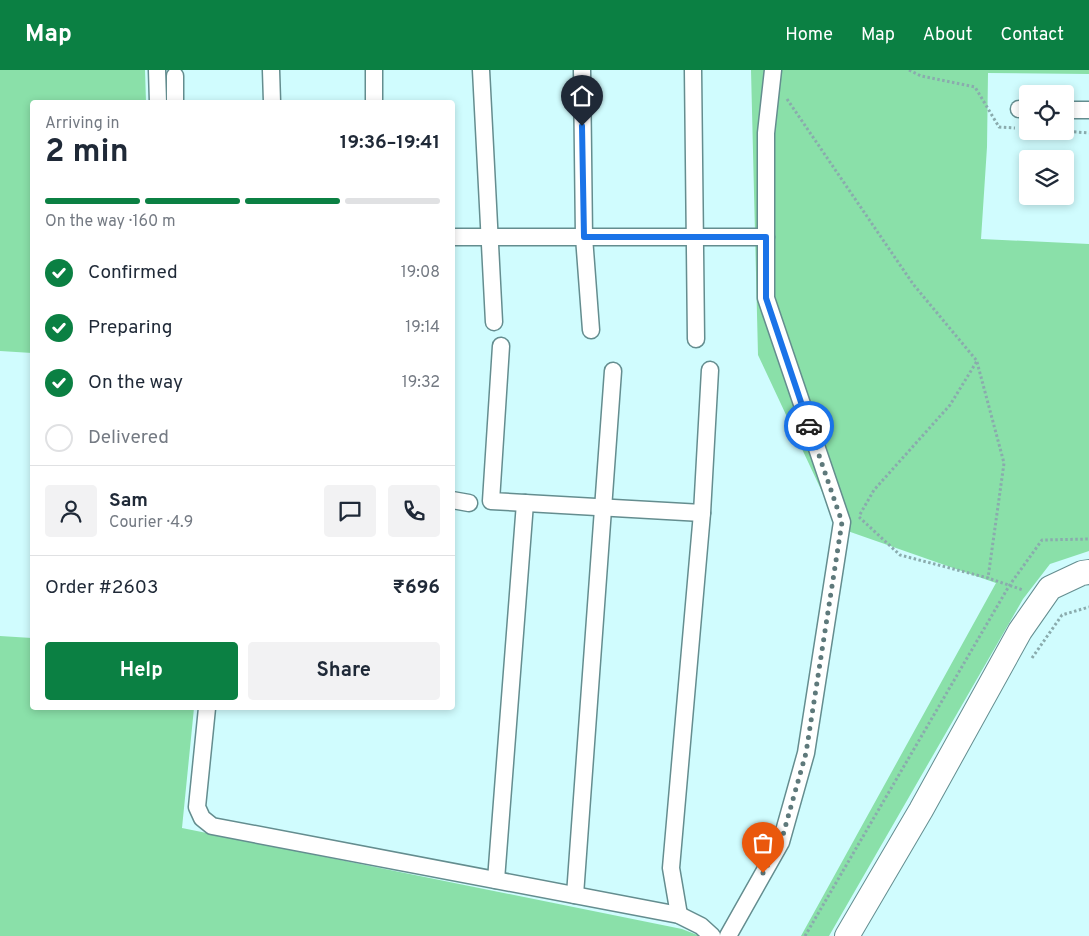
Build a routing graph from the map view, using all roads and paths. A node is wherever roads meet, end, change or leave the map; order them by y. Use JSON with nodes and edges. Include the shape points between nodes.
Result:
{"nodes":[{"id":1,"x":157,"y":70,"type":"edge"},
{"id":2,"x":271,"y":70,"type":"edge"},
{"id":3,"x":374,"y":70,"type":"edge"},
{"id":4,"x":481,"y":70,"type":"edge"},
{"id":5,"x":582,"y":70,"type":"edge"},
{"id":6,"x":693,"y":70,"type":"edge"},
{"id":7,"x":909,"y":70,"type":"edge"},
{"id":8,"x":773,"y":74,"type":"edge"},
{"id":9,"x":175,"y":76,"type":"dead end"},
{"id":10,"x":158,"y":100,"type":"edge"},
{"id":11,"x":175,"y":100,"type":"edge"},
{"id":12,"x":272,"y":100,"type":"edge"},
{"id":13,"x":374,"y":100,"type":"edge"},
{"id":14,"x":1074,"y":110,"type":"edge"},
{"id":15,"x":1089,"y":110,"type":"edge"},
{"id":16,"x":1018,"y":128,"type":"dead end"},
{"id":17,"x":1074,"y":132,"type":"edge"},
{"id":18,"x":1089,"y":133,"type":"edge"},
{"id":19,"x":455,"y":237,"type":"edge"},
{"id":20,"x":488,"y":237,"type":"junction"},
{"id":21,"x":584,"y":237,"type":"junction"},
{"id":22,"x":696,"y":237,"type":"junction"},
{"id":23,"x":766,"y":237,"type":"junction"},
{"id":24,"x":494,"y":322,"type":"dead end"},
{"id":25,"x":590,"y":330,"type":"dead end"},
{"id":26,"x":696,"y":339,"type":"dead end"},
{"id":27,"x":501,"y":346,"type":"dead end"},
{"id":28,"x":977,"y":361,"type":"junction"},
{"id":29,"x":710,"y":370,"type":"dead end"},
{"id":30,"x":613,"y":371,"type":"dead end"},
{"id":31,"x":525,"y":503,"type":"junction"},
{"id":32,"x":603,"y":507,"type":"junction"},
{"id":33,"x":702,"y":513,"type":"junction"},
{"id":34,"x":858,"y":517,"type":"junction"},
{"id":35,"x":1089,"y":539,"type":"edge"},
{"id":36,"x":838,"y":550,"type":"junction"},
{"id":37,"x":1089,"y":572,"type":"edge"},
{"id":38,"x":988,"y":578,"type":"junction"},
{"id":39,"x":1009,"y":586,"type":"junction"},
{"id":40,"x":1044,"y":596,"type":"junction"},
{"id":41,"x":207,"y":710,"type":"edge"},
{"id":42,"x":496,"y":880,"type":"junction"},
{"id":43,"x":575,"y":895,"type":"junction"},
{"id":44,"x":679,"y":916,"type":"junction"},
{"id":45,"x":712,"y":936,"type":"edge"},
{"id":46,"x":728,"y":936,"type":"edge"},
{"id":47,"x":805,"y":936,"type":"edge"},
{"id":48,"x":846,"y":936,"type":"edge"}],
"edges":[{"from":1,"to":10,"type":"street"},
{"from":2,"to":12,"type":"street"},
{"from":3,"to":13,"type":"street"},
{"from":4,"to":20,"type":"street"},
{"from":5,"to":21,"type":"street"},
{"from":6,"to":22,"type":"street"},
{"from":7,"to":16,"type":"path","via":[[921,76],[975,87],[998,127]]},
{"from":8,"to":23,"type":"street","via":[[766,132]]},
{"from":8,"to":28,"type":"path","via":[[913,284]]},
{"from":9,"to":11,"type":"street"},
{"from":14,"to":15,"type":"street"},
{"from":17,"to":18,"type":"path"},
{"from":19,"to":20,"type":"street"},
{"from":20,"to":21,"type":"street"},
{"from":20,"to":24,"type":"street"},
{"from":21,"to":22,"type":"street"},
{"from":21,"to":25,"type":"street"},
{"from":22,"to":23,"type":"street"},
{"from":22,"to":26,"type":"street"},
{"from":23,"to":36,"type":"street","via":[[766,298],[842,522]]},
{"from":27,"to":31,"type":"street","via":[[491,501]]},
{"from":28,"to":34,"type":"path","via":[[950,405],[874,490]]},
{"from":28,"to":38,"type":"path","via":[[1004,464]]},
{"from":29,"to":33,"type":"street"},
{"from":30,"to":32,"type":"street"},
{"from":31,"to":32,"type":"street"},
{"from":31,"to":42,"type":"street"},
{"from":32,"to":33,"type":"street"},
{"from":32,"to":43,"type":"street"},
{"from":33,"to":44,"type":"street","via":[[670,868]]},
{"from":34,"to":36,"type":"path"},
{"from":34,"to":38,"type":"path","via":[[900,555]]},
{"from":35,"to":39,"type":"path","via":[[1042,540]]},
{"from":36,"to":46,"type":"street","via":[[808,744],[781,842]]},
{"from":37,"to":40,"type":"street","via":[[1050,588]]},
{"from":38,"to":39,"type":"path"},
{"from":39,"to":40,"type":"path"},
{"from":39,"to":47,"type":"path"},
{"from":40,"to":48,"type":"street","via":[[1020,631],[921,810]]},
{"from":41,"to":42,"type":"street","via":[[197,807],[202,818],[212,826]]},
{"from":42,"to":43,"type":"street"},
{"from":43,"to":44,"type":"street"},
{"from":44,"to":45,"type":"street","via":[[701,926]]}]}
